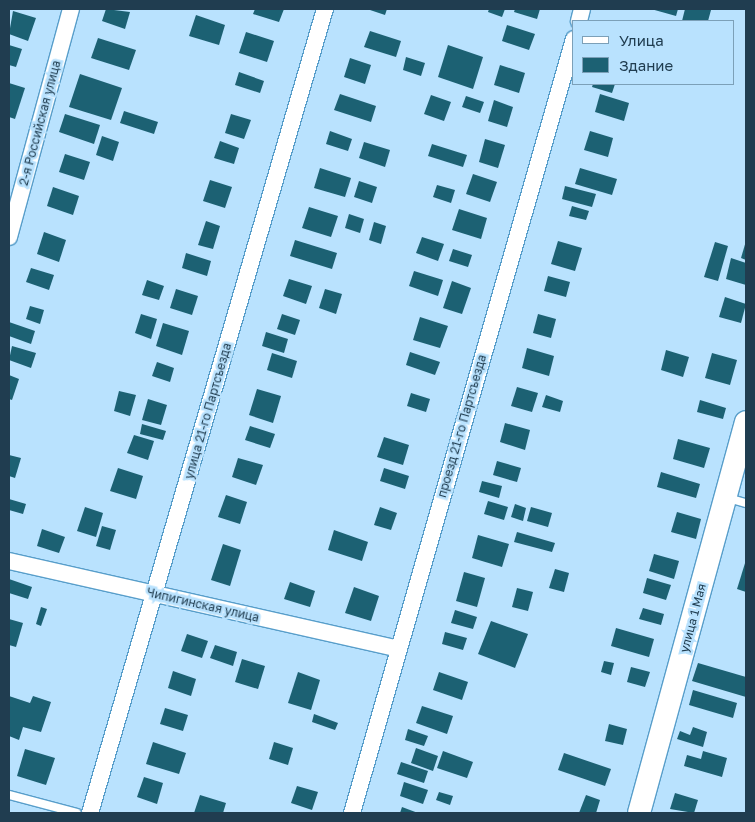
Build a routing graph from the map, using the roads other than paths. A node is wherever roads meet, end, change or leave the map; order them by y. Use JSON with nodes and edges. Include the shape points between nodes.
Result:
{"nodes":[{"id":1,"x":71,"y":9,"type":"edge"},
{"id":2,"x":325,"y":9,"type":"edge"},
{"id":3,"x":572,"y":46,"type":"edge"},
{"id":4,"x":9,"y":236,"type":"edge"},
{"id":5,"x":746,"y":422,"type":"edge"},
{"id":6,"x":736,"y":500,"type":"edge"},
{"id":7,"x":9,"y":561,"type":"edge"},
{"id":8,"x":155,"y":594,"type":"junction"},
{"id":9,"x":398,"y":648,"type":"junction"},
{"id":10,"x":9,"y":795,"type":"edge"},
{"id":11,"x":77,"y":813,"type":"edge"},
{"id":12,"x":90,"y":813,"type":"edge"},
{"id":13,"x":352,"y":813,"type":"edge"},
{"id":14,"x":639,"y":813,"type":"edge"}],
"edges":[{"from":1,"to":4,"type":"street","name":"2-я Российская улица"},
{"from":2,"to":8,"type":"street","name":"улица 21-го Партсъезда"},
{"from":3,"to":9,"type":"street","name":"проезд 21-го Партсъезда"},
{"from":5,"to":6,"type":"street","name":"улица 1 Мая"},
{"from":6,"to":14,"type":"street","name":"улица 1 Мая"},
{"from":7,"to":8,"type":"street","name":"Чипигинская улица"},
{"from":8,"to":9,"type":"street","name":"Чипигинская улица"},
{"from":8,"to":12,"type":"street","name":"улица 21-го Партсъезда"},
{"from":9,"to":13,"type":"street","name":"проезд 21-го Партсъезда"},
{"from":10,"to":11,"type":"lane"}]}
